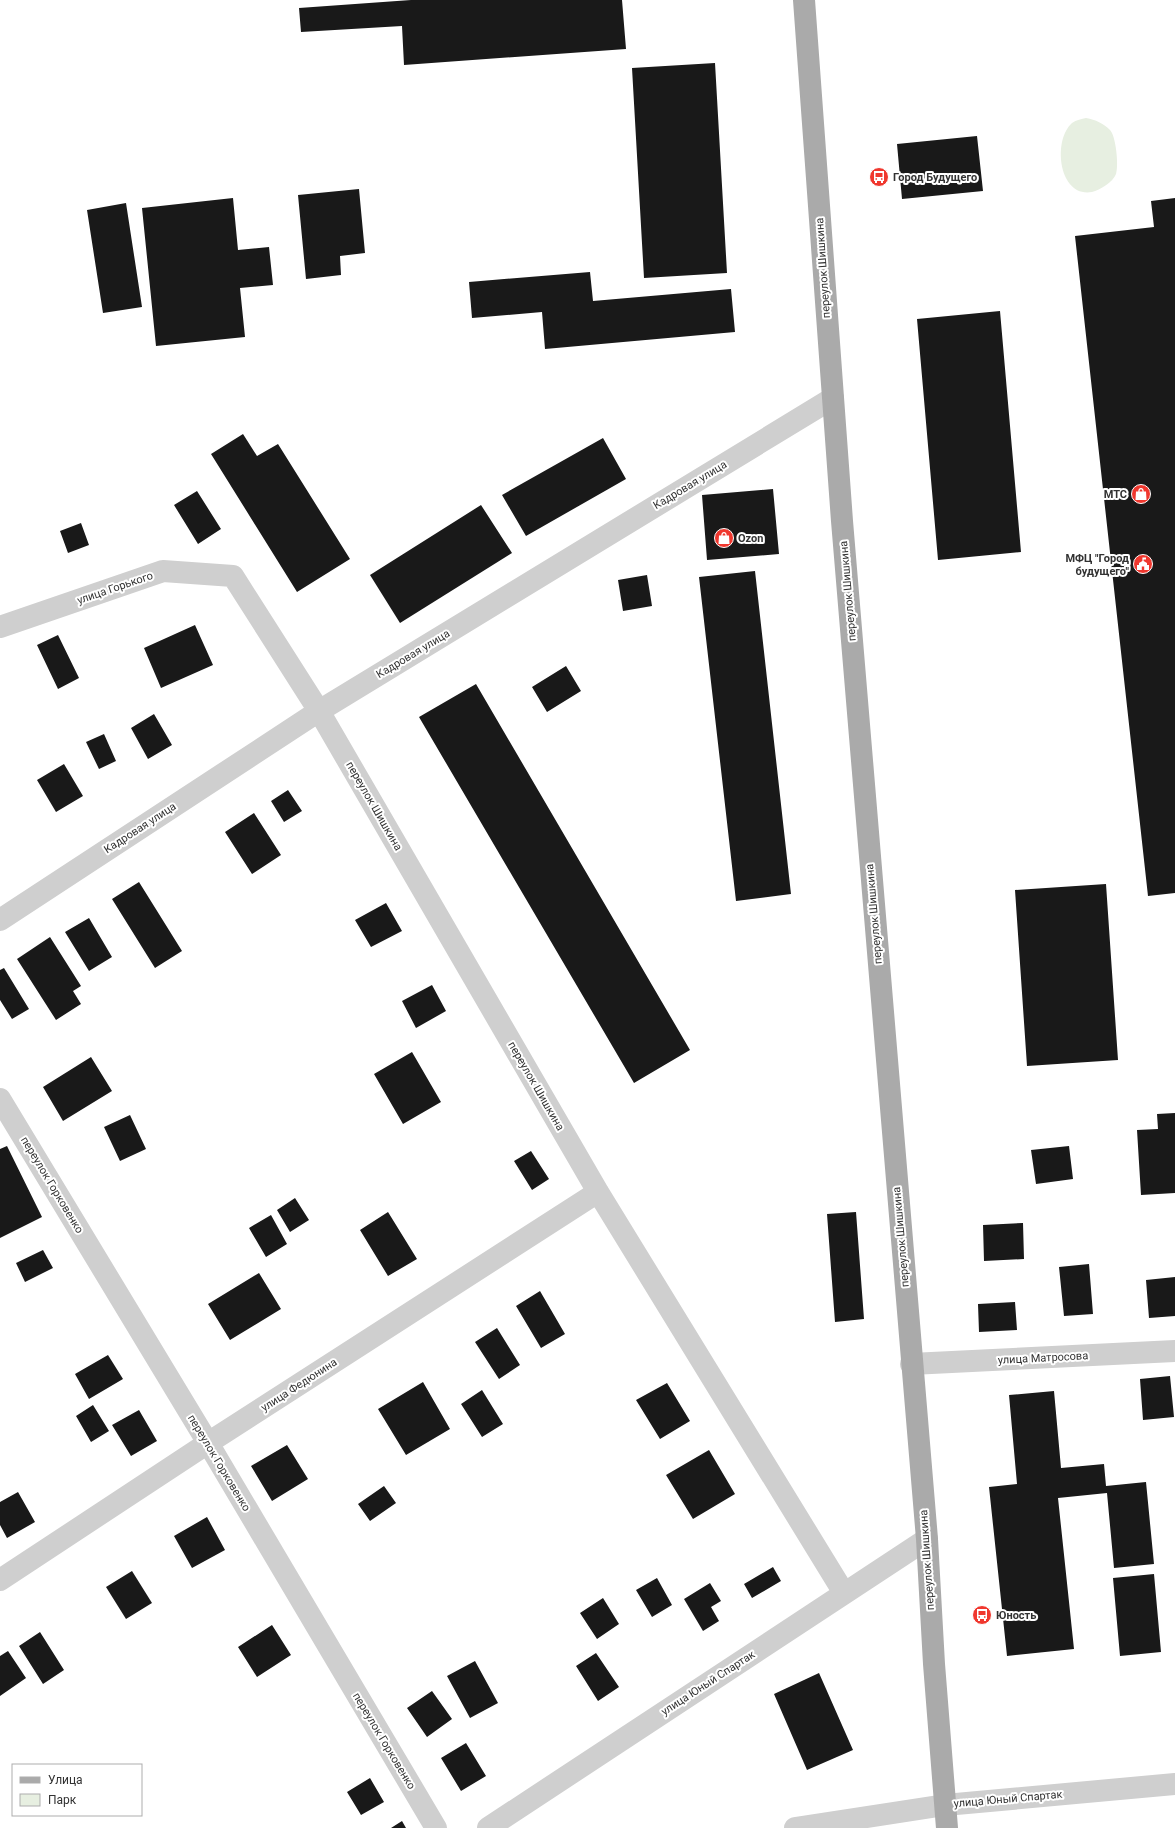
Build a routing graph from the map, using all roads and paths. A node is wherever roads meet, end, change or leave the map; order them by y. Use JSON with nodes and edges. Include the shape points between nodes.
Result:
{"nodes":[{"id":1,"x":804,"y":0,"type":"edge"},
{"id":2,"x":833,"y":398,"type":"junction"},
{"id":3,"x":233,"y":576,"type":"joint"},
{"id":4,"x":0,"y":627,"type":"edge"},
{"id":5,"x":319,"y":711,"type":"junction"},
{"id":6,"x":0,"y":920,"type":"edge"},
{"id":7,"x":0,"y":1099,"type":"edge"},
{"id":8,"x":598,"y":1192,"type":"junction"},
{"id":9,"x":1175,"y":1351,"type":"edge"},
{"id":10,"x":911,"y":1364,"type":"junction"},
{"id":11,"x":208,"y":1443,"type":"junction"},
{"id":12,"x":927,"y":1539,"type":"junction"},
{"id":13,"x":0,"y":1580,"type":"edge"},
{"id":14,"x":844,"y":1594,"type":"junction"},
{"id":15,"x":1175,"y":1784,"type":"edge"},
{"id":16,"x":945,"y":1805,"type":"junction"},
{"id":17,"x":436,"y":1828,"type":"edge"},
{"id":18,"x":488,"y":1828,"type":"edge"},
{"id":19,"x":795,"y":1828,"type":"edge"},
{"id":20,"x":947,"y":1828,"type":"edge"}],
"edges":[{"from":1,"to":2,"type":"main road","name":"переулок Шишкина"},
{"from":2,"to":5,"type":"street","name":"Кадровая улица"},
{"from":2,"to":10,"type":"main road","name":"переулок Шишкина"},
{"from":3,"to":4,"type":"street","name":"улица Горького","via":[[163,571]]},
{"from":3,"to":5,"type":"street","name":"переулок Шишкина"},
{"from":5,"to":6,"type":"street","name":"Кадровая улица"},
{"from":5,"to":8,"type":"street","name":"переулок Шишкина"},
{"from":7,"to":11,"type":"street","name":"переулок Горковенко"},
{"from":8,"to":11,"type":"street","name":"улица Федюнина"},
{"from":8,"to":14,"type":"street","name":"переулок Шишкина"},
{"from":9,"to":10,"type":"street","name":"улица Матросова"},
{"from":10,"to":12,"type":"main road","name":"переулок Шишкина"},
{"from":11,"to":13,"type":"street","name":"улица Федюнина"},
{"from":11,"to":17,"type":"street","name":"переулок Горковенко"},
{"from":12,"to":14,"type":"street","name":"улица Юный Спартак"},
{"from":12,"to":16,"type":"main road","name":"переулок Шишкина"},
{"from":14,"to":18,"type":"street","name":"улица Юный Спартак"},
{"from":15,"to":16,"type":"street","name":"улица Юный Спартак"},
{"from":16,"to":19,"type":"street","name":"улица Юный Спартак"},
{"from":16,"to":20,"type":"main road","name":"переулок Шишкина"}]}
